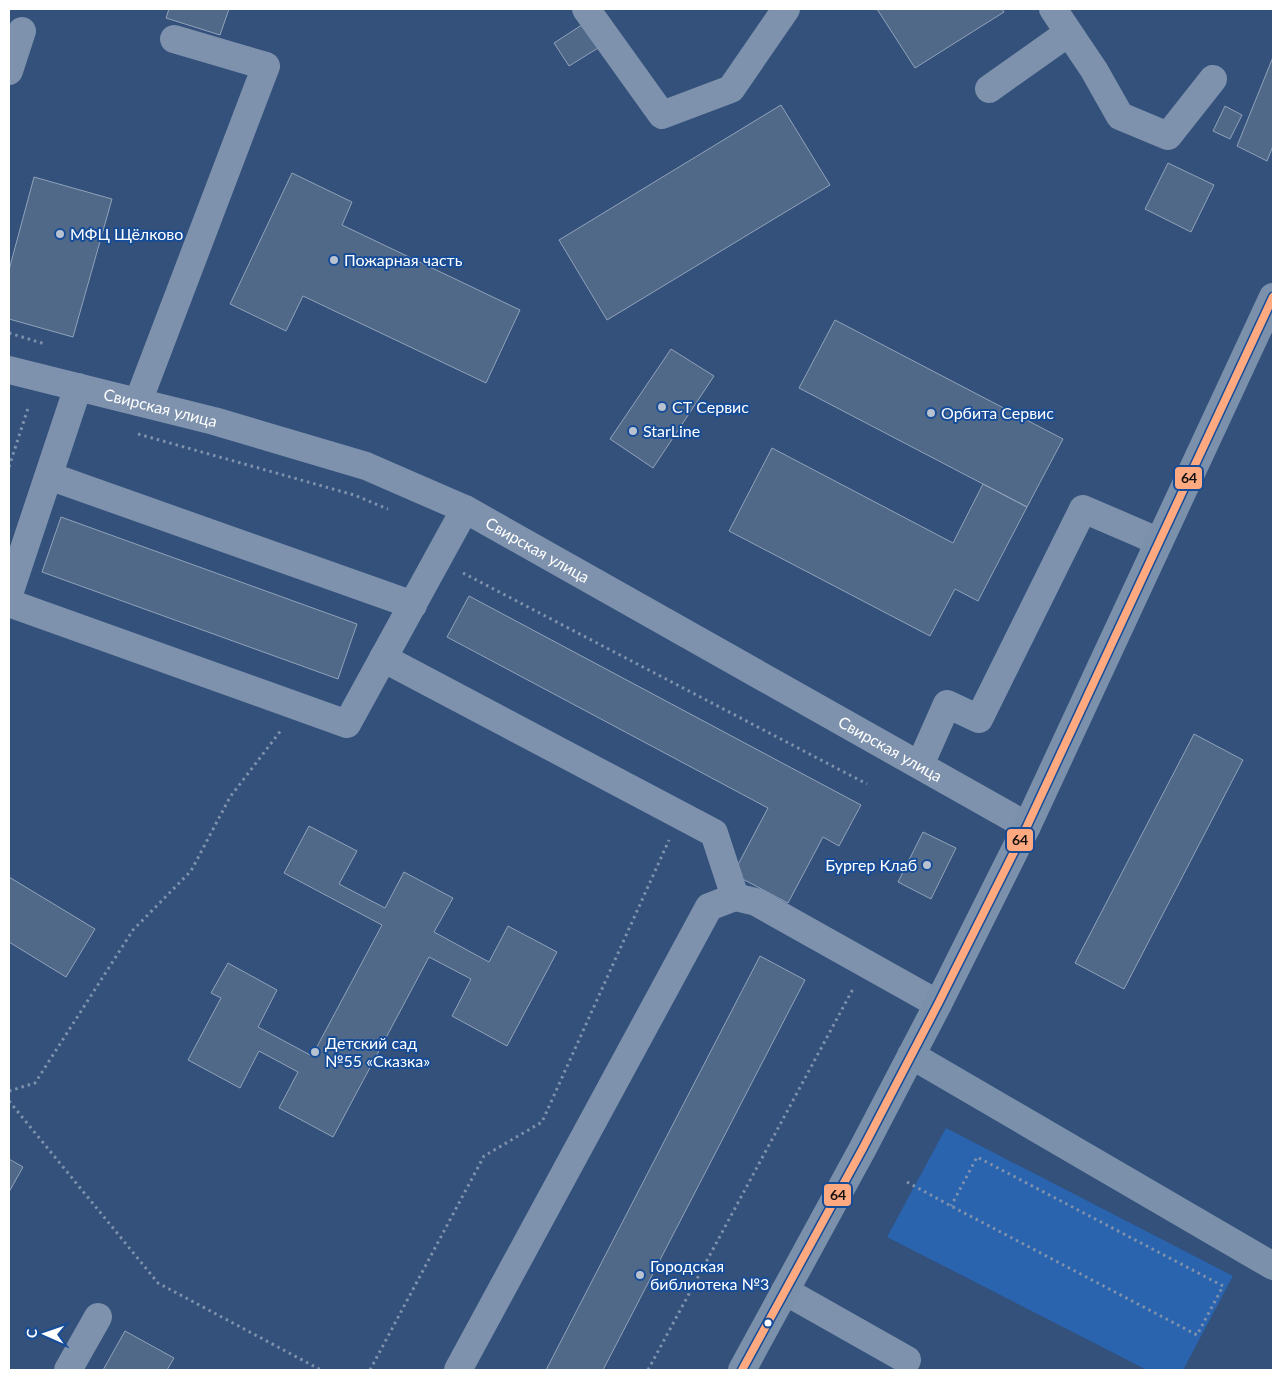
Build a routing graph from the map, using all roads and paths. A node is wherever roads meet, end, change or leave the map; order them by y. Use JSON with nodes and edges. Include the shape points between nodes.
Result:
{"nodes":[{"id":1,"x":586,"y":9,"type":"edge"},
{"id":2,"x":786,"y":9,"type":"edge"},
{"id":3,"x":1053,"y":9,"type":"edge"},
{"id":4,"x":22,"y":31,"type":"dead end"},
{"id":5,"x":1068,"y":32,"type":"junction"},
{"id":6,"x":174,"y":39,"type":"dead end"},
{"id":7,"x":9,"y":71,"type":"edge"},
{"id":8,"x":1213,"y":79,"type":"dead end"},
{"id":9,"x":989,"y":89,"type":"dead end"},
{"id":10,"x":1273,"y":297,"type":"edge"},
{"id":11,"x":9,"y":334,"type":"edge"},
{"id":12,"x":45,"y":344,"type":"dead end"},
{"id":13,"x":9,"y":370,"type":"edge"},
{"id":14,"x":78,"y":387,"type":"junction"},
{"id":15,"x":138,"y":402,"type":"junction"},
{"id":16,"x":22,"y":403,"type":"dead end"},
{"id":17,"x":29,"y":405,"type":"junction"},
{"id":18,"x":70,"y":414,"type":"junction"},
{"id":19,"x":136,"y":433,"type":"dead end"},
{"id":20,"x":9,"y":467,"type":"edge"},
{"id":21,"x":49,"y":476,"type":"junction"},
{"id":22,"x":466,"y":509,"type":"junction"},
{"id":23,"x":390,"y":510,"type":"dead end"},
{"id":24,"x":1159,"y":542,"type":"junction"},
{"id":25,"x":16,"y":550,"type":"edge"},
{"id":26,"x":438,"y":560,"type":"junction"},
{"id":27,"x":9,"y":594,"type":"edge"},
{"id":28,"x":9,"y":603,"type":"edge"},
{"id":29,"x":413,"y":605,"type":"junction"},
{"id":30,"x":383,"y":658,"type":"junction"},
{"id":31,"x":300,"y":707,"type":"junction"},
{"id":32,"x":920,"y":765,"type":"junction"},
{"id":33,"x":867,"y":784,"type":"dead end"},
{"id":34,"x":680,"y":815,"type":"junction"},
{"id":35,"x":1027,"y":826,"type":"junction"},
{"id":36,"x":735,"y":897,"type":"junction"},
{"id":37,"x":866,"y":964,"type":"junction"},
{"id":38,"x":938,"y":1004,"type":"junction"},
{"id":39,"x":911,"y":1056,"type":"junction"},
{"id":40,"x":9,"y":1091,"type":"edge"},
{"id":41,"x":9,"y":1102,"type":"edge"},
{"id":42,"x":907,"y":1182,"type":"dead end"},
{"id":43,"x":951,"y":1206,"type":"junction"},
{"id":44,"x":1273,"y":1266,"type":"edge"},
{"id":45,"x":785,"y":1291,"type":"junction"},
{"id":46,"x":98,"y":1318,"type":"dead end"},
{"id":47,"x":907,"y":1360,"type":"dead end"},
{"id":48,"x":68,"y":1370,"type":"edge"},
{"id":49,"x":321,"y":1370,"type":"edge"},
{"id":50,"x":370,"y":1370,"type":"edge"},
{"id":51,"x":458,"y":1370,"type":"edge"},
{"id":52,"x":648,"y":1370,"type":"edge"},
{"id":53,"x":742,"y":1370,"type":"edge"}],
"edges":[{"from":1,"to":2,"type":"street","via":[[662,115],[731,90]]},
{"from":3,"to":5,"type":"street"},
{"from":4,"to":7,"type":"street"},
{"from":5,"to":8,"type":"street","via":[[1120,116],[1168,136]]},
{"from":5,"to":9,"type":"street"},
{"from":6,"to":15,"type":"street","via":[[266,66]]},
{"from":10,"to":24,"type":"main road"},
{"from":11,"to":12,"type":"path"},
{"from":13,"to":14,"type":"street","name":"Свирская улица"},
{"from":14,"to":15,"type":"street","name":"Свирская улица"},
{"from":14,"to":18,"type":"street"},
{"from":15,"to":22,"type":"street","name":"Свирская улица","via":[[366,466]]},
{"from":16,"to":17,"type":"path"},
{"from":17,"to":18,"type":"path"},
{"from":17,"to":20,"type":"path"},
{"from":18,"to":21,"type":"street"},
{"from":19,"to":23,"type":"path","via":[[354,495]]},
{"from":21,"to":25,"type":"street"},
{"from":21,"to":29,"type":"street"},
{"from":22,"to":26,"type":"street"},
{"from":22,"to":32,"type":"street","name":"Свирская улица"},
{"from":24,"to":32,"type":"street","via":[[1083,509],[978,719],[947,704]]},
{"from":24,"to":35,"type":"main road"},
{"from":25,"to":27,"type":"street"},
{"from":26,"to":29,"type":"street"},
{"from":26,"to":33,"type":"path"},
{"from":28,"to":31,"type":"street"},
{"from":29,"to":30,"type":"street"},
{"from":30,"to":31,"type":"street","via":[[348,724]]},
{"from":30,"to":34,"type":"street"},
{"from":31,"to":40,"type":"path","via":[[230,797],[191,871],[133,930],[35,1084]]},
{"from":32,"to":35,"type":"street","name":"Свирская улица"},
{"from":34,"to":36,"type":"street","via":[[714,833]]},
{"from":34,"to":50,"type":"path","via":[[542,1122],[484,1156]]},
{"from":35,"to":38,"type":"main road"},
{"from":36,"to":37,"type":"street","via":[[756,902]]},
{"from":36,"to":51,"type":"street","via":[[709,907]]},
{"from":37,"to":38,"type":"street"},
{"from":37,"to":52,"type":"path"},
{"from":38,"to":39,"type":"main road"},
{"from":39,"to":44,"type":"main road"},
{"from":39,"to":45,"type":"main road"},
{"from":41,"to":49,"type":"path","via":[[158,1283]]},
{"from":42,"to":43,"type":"path"},
{"from":43,"to":43,"type":"path","via":[[1197,1335],[1223,1286],[976,1157]]},
{"from":45,"to":47,"type":"street"},
{"from":45,"to":53,"type":"main road"},
{"from":46,"to":48,"type":"street"}]}
